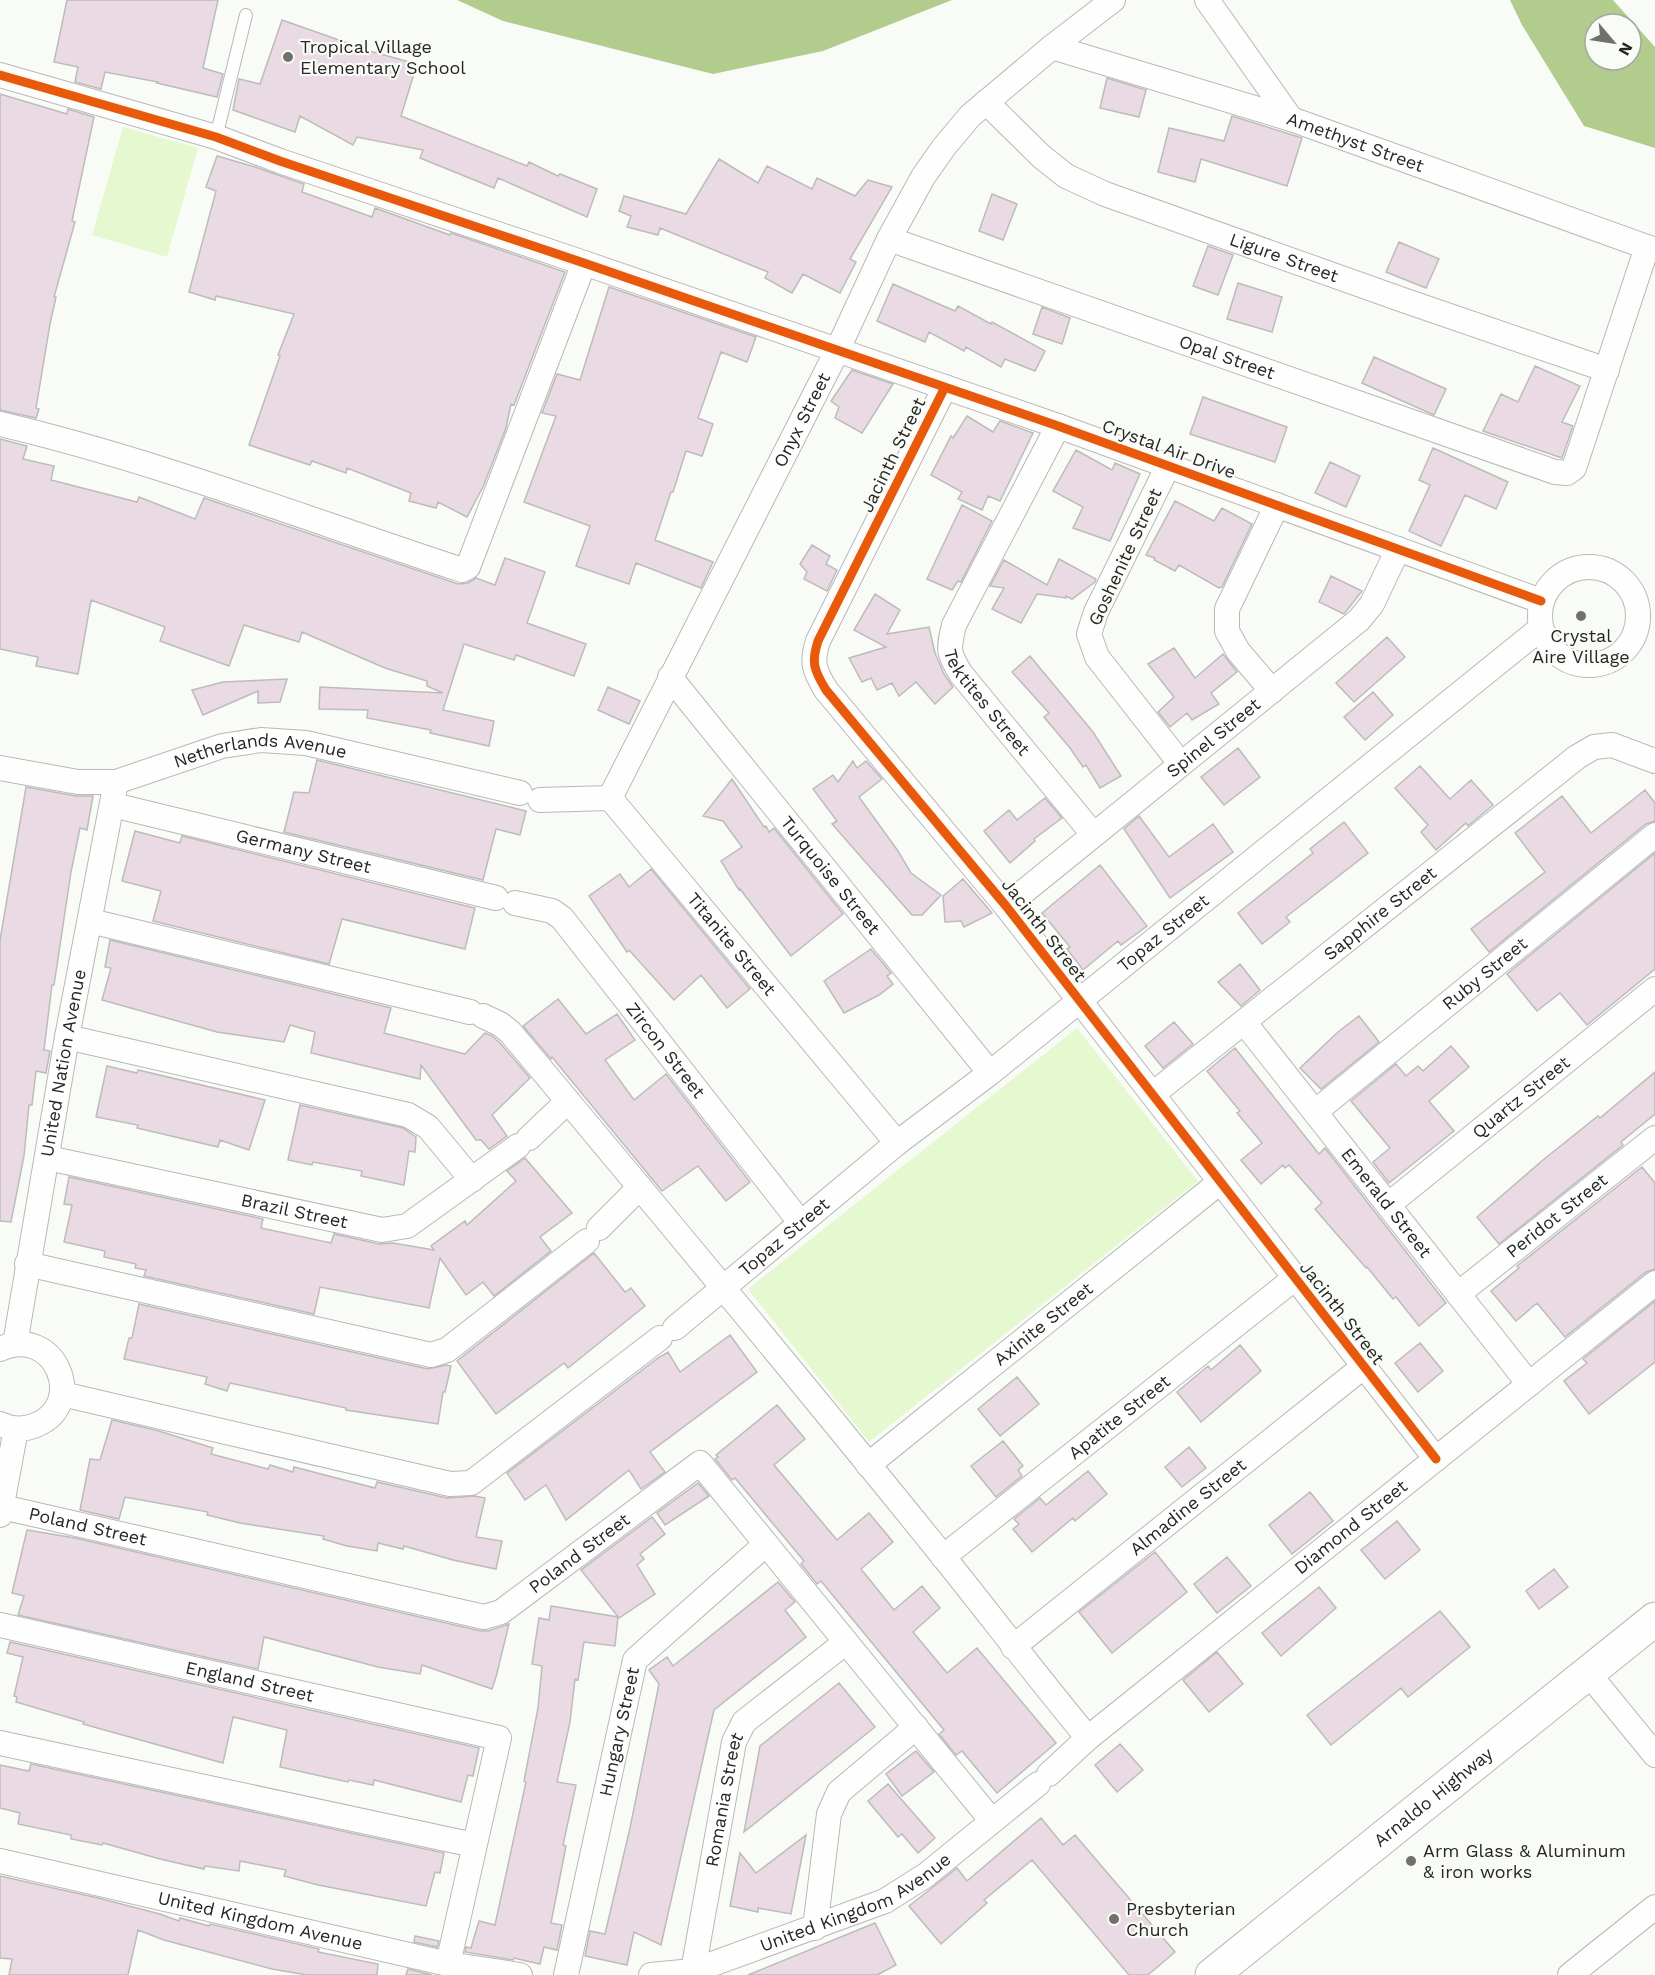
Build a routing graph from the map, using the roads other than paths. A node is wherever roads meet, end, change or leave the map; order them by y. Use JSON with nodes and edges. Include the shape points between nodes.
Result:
{"nodes":[{"id":1,"x":1113,"y":0,"type":"edge"},
{"id":2,"x":1207,"y":0,"type":"edge"},
{"id":3,"x":246,"y":15,"type":"dead end"},
{"id":4,"x":1052,"y":47,"type":"junction"},
{"id":5,"x":0,"y":75,"type":"edge"},
{"id":6,"x":986,"y":102,"type":"junction"},
{"id":7,"x":1291,"y":119,"type":"junction"},
{"id":8,"x":216,"y":137,"type":"junction"},
{"id":9,"x":889,"y":239,"type":"junction"},
{"id":10,"x":1651,"y":248,"type":"edge"},
{"id":11,"x":584,"y":263,"type":"junction"},
{"id":12,"x":837,"y":351,"type":"junction"},
{"id":13,"x":1607,"y":370,"type":"junction"},
{"id":14,"x":945,"y":387,"type":"junction"},
{"id":15,"x":0,"y":424,"type":"edge"},
{"id":16,"x":1058,"y":426,"type":"junction"},
{"id":17,"x":1168,"y":466,"type":"junction"},
{"id":18,"x":1277,"y":505,"type":"junction"},
{"id":19,"x":1398,"y":549,"type":"junction"},
{"id":20,"x":1541,"y":601,"type":"junction"},
{"id":21,"x":1646,"y":626,"type":"edge"},
{"id":22,"x":1541,"y":628,"type":"junction"},
{"id":23,"x":670,"y":677,"type":"junction"},
{"id":24,"x":1272,"y":691,"type":"junction"},
{"id":25,"x":1655,"y":761,"type":"edge"},
{"id":26,"x":1180,"y":763,"type":"junction"},
{"id":27,"x":0,"y":768,"type":"edge"},
{"id":28,"x":115,"y":793,"type":"junction"},
{"id":29,"x":610,"y":798,"type":"junction"},
{"id":30,"x":1093,"y":834,"type":"junction"},
{"id":31,"x":1655,"y":835,"type":"edge"},
{"id":32,"x":506,"y":901,"type":"joint"},
{"id":33,"x":1006,"y":906,"type":"junction"},
{"id":34,"x":90,"y":921,"type":"junction"},
{"id":35,"x":1655,"y":989,"type":"edge"},
{"id":36,"x":1078,"y":1001,"type":"junction"},
{"id":37,"x":1244,"y":1022,"type":"junction"},
{"id":38,"x":67,"y":1036,"type":"junction"},
{"id":39,"x":990,"y":1073,"type":"junction"},
{"id":40,"x":1153,"y":1094,"type":"junction"},
{"id":41,"x":568,"y":1101,"type":"junction"},
{"id":42,"x":1315,"y":1112,"type":"junction"},
{"id":43,"x":1655,"y":1138,"type":"edge"},
{"id":44,"x":897,"y":1143,"type":"junction"},
{"id":45,"x":48,"y":1158,"type":"junction"},
{"id":46,"x":472,"y":1180,"type":"junction"},
{"id":47,"x":1220,"y":1182,"type":"junction"},
{"id":48,"x":640,"y":1188,"type":"junction"},
{"id":49,"x":1388,"y":1205,"type":"junction"},
{"id":50,"x":800,"y":1222,"type":"junction"},
{"id":51,"x":27,"y":1264,"type":"junction"},
{"id":52,"x":1295,"y":1278,"type":"junction"},
{"id":53,"x":1655,"y":1283,"type":"edge"},
{"id":54,"x":723,"y":1287,"type":"junction"},
{"id":55,"x":1458,"y":1294,"type":"junction"},
{"id":56,"x":7,"y":1346,"type":"edge"},
{"id":57,"x":1363,"y":1367,"type":"junction"},
{"id":58,"x":1529,"y":1384,"type":"junction"},
{"id":59,"x":62,"y":1394,"type":"junction"},
{"id":60,"x":8,"y":1426,"type":"edge"},
{"id":61,"x":1436,"y":1460,"type":"junction"},
{"id":62,"x":868,"y":1465,"type":"junction"},
{"id":63,"x":1,"y":1511,"type":"edge"},
{"id":64,"x":766,"y":1544,"type":"junction"},
{"id":65,"x":944,"y":1557,"type":"junction"},
{"id":66,"x":1655,"y":1619,"type":"edge"},
{"id":67,"x":0,"y":1625,"type":"edge"},
{"id":68,"x":846,"y":1642,"type":"junction"},
{"id":69,"x":1013,"y":1647,"type":"junction"},
{"id":70,"x":1588,"y":1673,"type":"junction"},
{"id":71,"x":916,"y":1727,"type":"junction"},
{"id":72,"x":1088,"y":1738,"type":"junction"},
{"id":73,"x":0,"y":1743,"type":"edge"},
{"id":74,"x":1655,"y":1755,"type":"edge"},
{"id":75,"x":1043,"y":1779,"type":"joint"},
{"id":76,"x":992,"y":1821,"type":"junction"},
{"id":77,"x":474,"y":1845,"type":"junction"},
{"id":78,"x":0,"y":1862,"type":"edge"},
{"id":79,"x":1655,"y":1907,"type":"edge"},
{"id":80,"x":815,"y":1928,"type":"junction"},
{"id":81,"x":448,"y":1964,"type":"junction"},
{"id":82,"x":693,"y":1971,"type":"junction"},
{"id":83,"x":1583,"y":1971,"type":"edge"},
{"id":84,"x":520,"y":1975,"type":"edge"},
{"id":85,"x":566,"y":1975,"type":"edge"},
{"id":86,"x":651,"y":1975,"type":"edge"},
{"id":87,"x":1212,"y":1975,"type":"edge"}],
"edges":[{"from":1,"to":4,"type":"street","name":"Onyx Street"},
{"from":2,"to":7,"type":"street"},
{"from":3,"to":8,"type":"lane"},
{"from":4,"to":6,"type":"street","name":"Onyx Street"},
{"from":4,"to":7,"type":"street","name":"Amethyst Street"},
{"from":5,"to":8,"type":"street","name":"Crystal Air Drive"},
{"from":6,"to":9,"type":"street","name":"Onyx Street","via":[[944,147]]},
{"from":6,"to":13,"type":"street","name":"Ligure Street","via":[[1066,176],[1105,194]]},
{"from":7,"to":10,"type":"street","name":"Amethyst Street"},
{"from":8,"to":11,"type":"street","name":"Crystal Air Drive"},
{"from":9,"to":12,"type":"street","name":"Onyx Street"},
{"from":9,"to":13,"type":"street","name":"Opal Street","via":[[1555,472],[1567,473],[1574,468]]},
{"from":10,"to":13,"type":"street"},
{"from":11,"to":12,"type":"street","name":"Crystal Air Drive"},
{"from":11,"to":15,"type":"street","via":[[468,567],[462,570],[121,456]]},
{"from":12,"to":14,"type":"street","name":"Crystal Air Drive"},
{"from":12,"to":23,"type":"street","name":"Onyx Street"},
{"from":14,"to":16,"type":"street","name":"Crystal Air Drive"},
{"from":14,"to":33,"type":"street","name":"Jacinth Street","via":[[818,641],[813,659],[826,690]]},
{"from":16,"to":17,"type":"street","name":"Crystal Air Drive"},
{"from":16,"to":30,"type":"street","name":"Tektites Street","via":[[954,626],[950,657]]},
{"from":17,"to":18,"type":"street","name":"Crystal Air Drive"},
{"from":17,"to":26,"type":"street","name":"Goshenite Street","via":[[1096,612],[1089,634],[1097,657]]},
{"from":18,"to":19,"type":"street","name":"Crystal Air Drive"},
{"from":18,"to":24,"type":"street","via":[[1227,609],[1227,631],[1238,651]]},
{"from":19,"to":20,"type":"street","name":"Crystal Air Drive"},
{"from":19,"to":24,"type":"street","name":"Spinel Street","via":[[1372,604],[1359,620]]},
{"from":20,"to":21,"type":"street","via":[[1561,574],[1592,566],[1622,578],[1632,591]]},
{"from":20,"to":22,"type":"street"},
{"from":21,"to":22,"type":"street","via":[[1623,652],[1608,662],[1591,665],[1574,664],[1559,656]]},
{"from":22,"to":36,"type":"street","name":"Topaz Street"},
{"from":23,"to":29,"type":"street","name":"Onyx Street"},
{"from":23,"to":39,"type":"street","name":"Turquoise Street"},
{"from":24,"to":26,"type":"street","name":"Spinel Street"},
{"from":25,"to":37,"type":"street","name":"Sapphire Street","via":[[1612,745],[1594,747],[1577,757]]},
{"from":26,"to":30,"type":"street","name":"Spinel Street"},
{"from":27,"to":28,"type":"street","name":"Netherlands Avenue"},
{"from":28,"to":29,"type":"street","name":"Netherlands Avenue","via":[[222,746],[261,740],[306,743],[530,797]]},
{"from":28,"to":32,"type":"street","name":"Germany Street"},
{"from":28,"to":34,"type":"street","name":"United Nation Avenue"},
{"from":29,"to":44,"type":"street","name":"Titanite Street"},
{"from":30,"to":33,"type":"street","name":"Spinel Street"},
{"from":31,"to":42,"type":"street","name":"Ruby Street"},
{"from":32,"to":50,"type":"street","name":"Zircon Street","via":[[552,910],[562,918]]},
{"from":33,"to":36,"type":"street","name":"Jacinth Street"},
{"from":34,"to":38,"type":"street","name":"United Nation Avenue"},
{"from":34,"to":41,"type":"street","via":[[476,1014],[510,1032]]},
{"from":35,"to":49,"type":"street","name":"Quartz Street"},
{"from":36,"to":39,"type":"street","name":"Topaz Street"},
{"from":36,"to":40,"type":"street","name":"Jacinth Street"},
{"from":37,"to":40,"type":"street","name":"Sapphire Street"},
{"from":37,"to":42,"type":"street","name":"Emerald Street"},
{"from":38,"to":45,"type":"street","name":"United Nation Avenue"},
{"from":38,"to":46,"type":"street","via":[[408,1115],[428,1127]]},
{"from":39,"to":44,"type":"street","name":"Topaz Street"},
{"from":40,"to":47,"type":"street","name":"Jacinth Street"},
{"from":41,"to":46,"type":"street","name":"Brazil Street","via":[[524,1142]]},
{"from":41,"to":48,"type":"street"},
{"from":42,"to":49,"type":"street","name":"Emerald Street"},
{"from":43,"to":55,"type":"street","name":"Peridot Street"},
{"from":44,"to":50,"type":"street","name":"Topaz Street"},
{"from":45,"to":46,"type":"street","name":"Brazil Street","via":[[382,1230],[406,1226]]},
{"from":45,"to":51,"type":"street","name":"United Nation Avenue"},
{"from":47,"to":52,"type":"street","name":"Jacinth Street"},
{"from":47,"to":62,"type":"street","name":"Axinite Street"},
{"from":48,"to":51,"type":"street","via":[[593,1234],[447,1350],[431,1355]]},
{"from":48,"to":54,"type":"street"},
{"from":49,"to":55,"type":"street","name":"Emerald Street"},
{"from":50,"to":54,"type":"street","name":"Topaz Street"},
{"from":51,"to":56,"type":"street","name":"United Nation Avenue"},
{"from":52,"to":57,"type":"street","name":"Jacinth Street"},
{"from":52,"to":65,"type":"street","name":"Apatite Street"},
{"from":53,"to":58,"type":"street","name":"Diamond Street"},
{"from":54,"to":59,"type":"street","name":"Topaz Street","via":[[471,1483],[450,1484]]},
{"from":54,"to":62,"type":"street"},
{"from":55,"to":58,"type":"street","name":"Emerald Street"},
{"from":56,"to":59,"type":"street","via":[[28,1344],[51,1357],[59,1368]]},
{"from":57,"to":61,"type":"street","name":"Jacinth Street"},
{"from":57,"to":69,"type":"street","name":"Almadine Street"},
{"from":58,"to":61,"type":"street","name":"Diamond Street"},
{"from":59,"to":60,"type":"street","via":[[50,1416],[40,1424],[28,1428]]},
{"from":60,"to":63,"type":"street"},
{"from":61,"to":72,"type":"street","name":"Diamond Street"},
{"from":62,"to":65,"type":"street"},
{"from":63,"to":64,"type":"street","name":"Poland Street","via":[[484,1617],[501,1612],[700,1463]]},
{"from":64,"to":68,"type":"street","name":"Poland Street"},
{"from":64,"to":85,"type":"street","name":"Hungary Street","via":[[635,1660]]},
{"from":65,"to":69,"type":"street"},
{"from":66,"to":70,"type":"main road","name":"Arnaldo Highway"},
{"from":67,"to":77,"type":"street","name":"England Street","via":[[499,1738]]},
{"from":68,"to":71,"type":"street","name":"Poland Street"},
{"from":68,"to":82,"type":"street","name":"Romania Street","via":[[744,1722],[734,1742]]},
{"from":69,"to":72,"type":"street"},
{"from":70,"to":74,"type":"street"},
{"from":70,"to":87,"type":"main road","name":"Arnaldo Highway"},
{"from":71,"to":76,"type":"street","name":"Poland Street"},
{"from":71,"to":80,"type":"street","via":[[839,1792],[829,1814]]},
{"from":72,"to":75,"type":"street","name":"Diamond Street"},
{"from":73,"to":77,"type":"street"},
{"from":75,"to":76,"type":"street","name":"United Kingdom Avenue"},
{"from":76,"to":80,"type":"street","name":"United Kingdom Avenue","via":[[926,1875],[885,1901]]},
{"from":77,"to":81,"type":"street"},
{"from":78,"to":81,"type":"street","name":"United Kingdom Avenue"},
{"from":79,"to":83,"type":"street"},
{"from":80,"to":82,"type":"street","name":"United Kingdom Avenue"},
{"from":81,"to":84,"type":"street","name":"United Kingdom Avenue"},
{"from":82,"to":86,"type":"street","name":"United Kingdom Avenue"}]}
